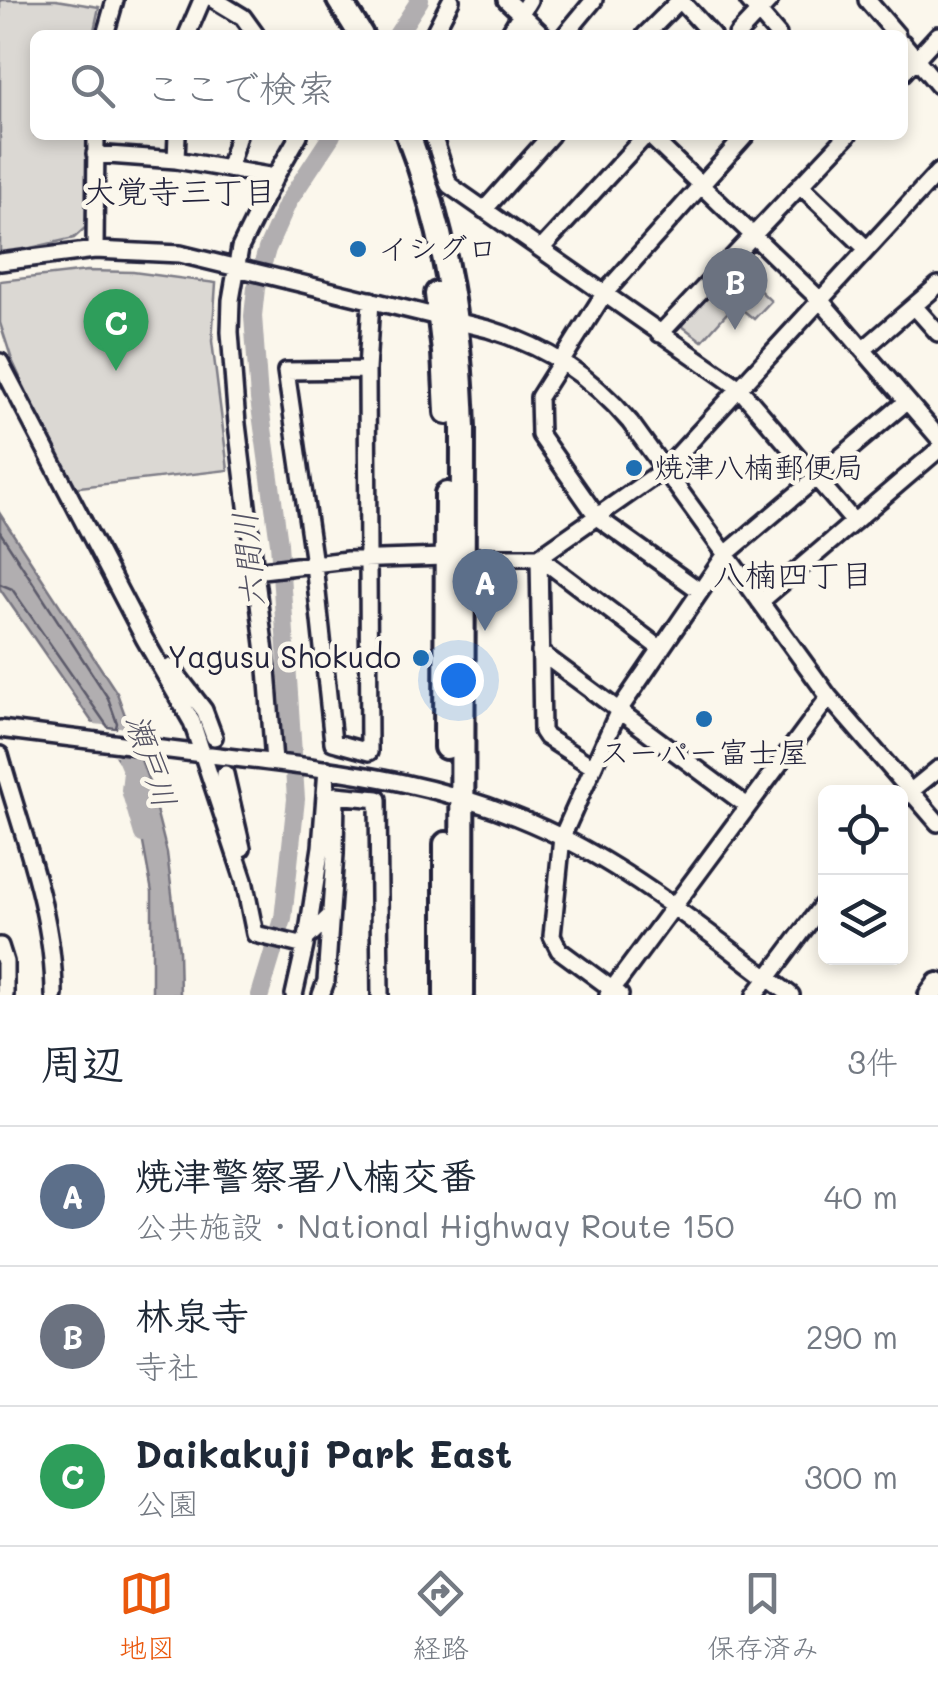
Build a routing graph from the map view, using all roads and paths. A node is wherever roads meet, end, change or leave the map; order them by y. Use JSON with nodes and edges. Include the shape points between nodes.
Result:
{"nodes":[{"id":1,"x":115,"y":0,"type":"edge"},
{"id":2,"x":202,"y":0,"type":"edge"},
{"id":3,"x":215,"y":0,"type":"edge"},
{"id":4,"x":254,"y":0,"type":"edge"},
{"id":5,"x":323,"y":0,"type":"edge"},
{"id":6,"x":338,"y":0,"type":"edge"},
{"id":7,"x":451,"y":0,"type":"edge"},
{"id":8,"x":506,"y":0,"type":"edge"},
{"id":9,"x":594,"y":0,"type":"edge"},
{"id":10,"x":680,"y":0,"type":"edge"},
{"id":11,"x":867,"y":0,"type":"edge"},
{"id":12,"x":759,"y":4,"type":"edge"},
{"id":13,"x":525,"y":7,"type":"edge"},
{"id":14,"x":242,"y":17,"type":"junction"},
{"id":15,"x":106,"y":30,"type":"edge"},
{"id":16,"x":189,"y":30,"type":"edge"},
{"id":17,"x":252,"y":30,"type":"edge"},
{"id":18,"x":342,"y":30,"type":"edge"},
{"id":19,"x":358,"y":30,"type":"edge"},
{"id":20,"x":436,"y":30,"type":"edge"},
{"id":21,"x":511,"y":30,"type":"edge"},
{"id":22,"x":541,"y":30,"type":"edge"},
{"id":23,"x":569,"y":30,"type":"edge"},
{"id":24,"x":650,"y":30,"type":"edge"},
{"id":25,"x":707,"y":30,"type":"edge"},
{"id":26,"x":741,"y":30,"type":"edge"},
{"id":27,"x":775,"y":30,"type":"edge"},
{"id":28,"x":892,"y":30,"type":"edge"},
{"id":29,"x":938,"y":35,"type":"edge"},
{"id":30,"x":908,"y":49,"type":"edge"},
{"id":31,"x":916,"y":58,"type":"junction"},
{"id":32,"x":908,"y":67,"type":"edge"},
{"id":33,"x":938,"y":84,"type":"edge"},
{"id":34,"x":96,"y":140,"type":"edge"},
{"id":35,"x":177,"y":140,"type":"edge"},
{"id":36,"x":237,"y":140,"type":"edge"},
{"id":37,"x":296,"y":140,"type":"edge"},
{"id":38,"x":396,"y":140,"type":"edge"},
{"id":39,"x":410,"y":140,"type":"edge"},
{"id":40,"x":440,"y":140,"type":"edge"},
{"id":41,"x":547,"y":140,"type":"edge"},
{"id":42,"x":642,"y":140,"type":"edge"},
{"id":43,"x":653,"y":140,"type":"edge"},
{"id":44,"x":741,"y":140,"type":"edge"},
{"id":45,"x":843,"y":140,"type":"edge"},
{"id":46,"x":95,"y":154,"type":"junction"},
{"id":47,"x":176,"y":160,"type":"junction"},
{"id":48,"x":229,"y":166,"type":"junction"},
{"id":49,"x":938,"y":172,"type":"edge"},
{"id":50,"x":274,"y":178,"type":"junction"},
{"id":51,"x":701,"y":184,"type":"junction"},
{"id":52,"x":800,"y":185,"type":"junction"},
{"id":53,"x":484,"y":210,"type":"junction"},
{"id":54,"x":753,"y":235,"type":"junction"},
{"id":55,"x":541,"y":248,"type":"junction"},
{"id":56,"x":867,"y":249,"type":"junction"},
{"id":57,"x":95,"y":250,"type":"junction"},
{"id":58,"x":0,"y":262,"type":"edge"},
{"id":59,"x":239,"y":267,"type":"junction"},
{"id":60,"x":938,"y":285,"type":"edge"},
{"id":61,"x":604,"y":294,"type":"junction"},
{"id":62,"x":370,"y":300,"type":"junction"},
{"id":63,"x":820,"y":300,"type":"junction"},
{"id":64,"x":914,"y":306,"type":"junction"},
{"id":65,"x":449,"y":319,"type":"junction"},
{"id":66,"x":938,"y":333,"type":"edge"},
{"id":67,"x":660,"y":334,"type":"junction"},
{"id":68,"x":864,"y":349,"type":"junction"},
{"id":69,"x":562,"y":360,"type":"junction"},
{"id":70,"x":0,"y":362,"type":"edge"},
{"id":71,"x":367,"y":370,"type":"junction"},
{"id":72,"x":738,"y":387,"type":"junction"},
{"id":73,"x":906,"y":401,"type":"junction"},
{"id":74,"x":938,"y":437,"type":"edge"},
{"id":75,"x":938,"y":450,"type":"edge"},
{"id":76,"x":666,"y":468,"type":"junction"},
{"id":77,"x":816,"y":477,"type":"junction"},
{"id":78,"x":598,"y":518,"type":"junction"},
{"id":79,"x":854,"y":522,"type":"junction"},
{"id":80,"x":726,"y":554,"type":"junction"},
{"id":81,"x":454,"y":557,"type":"junction"},
{"id":82,"x":540,"y":557,"type":"junction"},
{"id":83,"x":368,"y":559,"type":"junction"},
{"id":84,"x":308,"y":564,"type":"junction"},
{"id":85,"x":256,"y":571,"type":"junction"},
{"id":86,"x":700,"y":591,"type":"junction"},
{"id":87,"x":760,"y":602,"type":"junction"},
{"id":88,"x":661,"y":649,"type":"junction"},
{"id":89,"x":153,"y":652,"type":"junction"},
{"id":90,"x":540,"y":652,"type":"junction"},
{"id":91,"x":828,"y":697,"type":"junction"},
{"id":92,"x":619,"y":710,"type":"junction"},
{"id":93,"x":0,"y":730,"type":"edge"},
{"id":94,"x":214,"y":737,"type":"dead end"},
{"id":95,"x":200,"y":754,"type":"junction"},
{"id":96,"x":0,"y":755,"type":"edge"},
{"id":97,"x":276,"y":763,"type":"junction"},
{"id":98,"x":593,"y":766,"type":"junction"},
{"id":99,"x":938,"y":768,"type":"edge"},
{"id":100,"x":326,"y":769,"type":"junction"},
{"id":101,"x":225,"y":774,"type":"dead end"},
{"id":102,"x":897,"y":785,"type":"edge"},
{"id":103,"x":908,"y":793,"type":"edge"},
{"id":104,"x":454,"y":795,"type":"junction"},
{"id":105,"x":908,"y":798,"type":"edge"},
{"id":106,"x":746,"y":805,"type":"junction"},
{"id":107,"x":938,"y":824,"type":"edge"},
{"id":108,"x":562,"y":838,"type":"junction"},
{"id":109,"x":244,"y":880,"type":"junction"},
{"id":110,"x":672,"y":907,"type":"junction"},
{"id":111,"x":818,"y":911,"type":"edge"},
{"id":112,"x":329,"y":917,"type":"junction"},
{"id":113,"x":304,"y":944,"type":"junction"},
{"id":114,"x":2,"y":956,"type":"edge"},
{"id":115,"x":768,"y":978,"type":"junction"},
{"id":116,"x":938,"y":984,"type":"edge"},
{"id":117,"x":614,"y":993,"type":"edge"},
{"id":118,"x":5,"y":995,"type":"edge"},
{"id":119,"x":54,"y":995,"type":"edge"},
{"id":120,"x":294,"y":995,"type":"edge"},
{"id":121,"x":321,"y":995,"type":"edge"},
{"id":122,"x":380,"y":995,"type":"edge"},
{"id":123,"x":446,"y":995,"type":"edge"},
{"id":124,"x":462,"y":995,"type":"edge"},
{"id":125,"x":755,"y":995,"type":"edge"},
{"id":126,"x":791,"y":995,"type":"edge"},
{"id":127,"x":930,"y":995,"type":"edge"}],
"edges":[{"from":1,"to":15,"type":"street"},
{"from":2,"to":16,"type":"street"},
{"from":3,"to":14,"type":"street"},
{"from":4,"to":14,"type":"street"},
{"from":5,"to":18,"type":"highway"},
{"from":6,"to":19,"type":"highway"},
{"from":7,"to":20,"type":"street"},
{"from":8,"to":13,"type":"street"},
{"from":9,"to":23,"type":"street"},
{"from":10,"to":24,"type":"street"},
{"from":10,"to":25,"type":"street"},
{"from":11,"to":28,"type":"street"},
{"from":12,"to":26,"type":"street"},
{"from":12,"to":27,"type":"street"},
{"from":13,"to":21,"type":"street"},
{"from":13,"to":22,"type":"street"},
{"from":14,"to":17,"type":"street"},
{"from":29,"to":31,"type":"street"},
{"from":30,"to":31,"type":"street"},
{"from":31,"to":32,"type":"street"},
{"from":31,"to":33,"type":"street"},
{"from":34,"to":46,"type":"street"},
{"from":35,"to":47,"type":"street"},
{"from":36,"to":48,"type":"street"},
{"from":37,"to":50,"type":"street"},
{"from":38,"to":65,"type":"highway"},
{"from":39,"to":65,"type":"highway","via":[[435,213]]},
{"from":40,"to":53,"type":"street","via":[[448,185]]},
{"from":41,"to":53,"type":"street"},
{"from":42,"to":55,"type":"street"},
{"from":43,"to":51,"type":"street"},
{"from":44,"to":51,"type":"street"},
{"from":45,"to":52,"type":"street"},
{"from":46,"to":47,"type":"street"},
{"from":46,"to":57,"type":"street"},
{"from":47,"to":48,"type":"street"},
{"from":48,"to":50,"type":"street"},
{"from":49,"to":56,"type":"street"},
{"from":50,"to":59,"type":"street","via":[[248,226]]},
{"from":51,"to":54,"type":"street"},
{"from":51,"to":61,"type":"street"},
{"from":52,"to":54,"type":"street"},
{"from":52,"to":56,"type":"street"},
{"from":53,"to":55,"type":"street"},
{"from":54,"to":63,"type":"street"},
{"from":54,"to":67,"type":"street"},
{"from":55,"to":61,"type":"street"},
{"from":56,"to":63,"type":"street"},
{"from":57,"to":58,"type":"street"},
{"from":57,"to":59,"type":"street","via":[[163,252]]},
{"from":59,"to":62,"type":"street"},
{"from":59,"to":85,"type":"street","via":[[230,332]]},
{"from":60,"to":64,"type":"street"},
{"from":61,"to":67,"type":"street"},
{"from":61,"to":69,"type":"street"},
{"from":62,"to":65,"type":"street"},
{"from":62,"to":71,"type":"street"},
{"from":63,"to":68,"type":"street"},
{"from":63,"to":72,"type":"street"},
{"from":64,"to":66,"type":"street"},
{"from":64,"to":68,"type":"street"},
{"from":65,"to":69,"type":"street","via":[[517,338]]},
{"from":65,"to":81,"type":"highway","via":[[463,429]]},
{"from":67,"to":72,"type":"street"},
{"from":68,"to":73,"type":"street"},
{"from":69,"to":76,"type":"street","via":[[611,400]]},
{"from":69,"to":78,"type":"street","via":[[539,397],[540,436]]},
{"from":70,"to":89,"type":"street"},
{"from":71,"to":83,"type":"street"},
{"from":71,"to":84,"type":"street","via":[[286,371]]},
{"from":72,"to":76,"type":"street"},
{"from":72,"to":77,"type":"street"},
{"from":73,"to":74,"type":"street"},
{"from":73,"to":77,"type":"street"},
{"from":75,"to":79,"type":"street"},
{"from":76,"to":78,"type":"street"},
{"from":76,"to":80,"type":"street"},
{"from":77,"to":79,"type":"street"},
{"from":77,"to":80,"type":"street"},
{"from":78,"to":82,"type":"street"},
{"from":78,"to":86,"type":"street"},
{"from":79,"to":87,"type":"street"},
{"from":80,"to":86,"type":"street"},
{"from":80,"to":87,"type":"street"},
{"from":81,"to":82,"type":"street"},
{"from":81,"to":83,"type":"street"},
{"from":81,"to":104,"type":"highway"},
{"from":82,"to":88,"type":"street"},
{"from":82,"to":90,"type":"street"},
{"from":83,"to":84,"type":"street"},
{"from":83,"to":84,"type":"street","via":[[369,752],[333,742]]},
{"from":84,"to":85,"type":"street"},
{"from":85,"to":97,"type":"street"},
{"from":86,"to":88,"type":"street"},
{"from":87,"to":91,"type":"street"},
{"from":88,"to":92,"type":"street"},
{"from":89,"to":94,"type":"street","via":[[204,710]]},
{"from":89,"to":95,"type":"street","via":[[184,706]]},
{"from":90,"to":92,"type":"street"},
{"from":90,"to":98,"type":"street","via":[[542,731]]},
{"from":91,"to":102,"type":"street"},
{"from":91,"to":106,"type":"street"},
{"from":92,"to":98,"type":"street"},
{"from":92,"to":106,"type":"street"},
{"from":93,"to":95,"type":"street"},
{"from":95,"to":97,"type":"street"},
{"from":95,"to":109,"type":"street"},
{"from":96,"to":119,"type":"street","via":[[44,906]]},
{"from":97,"to":100,"type":"street"},
{"from":98,"to":108,"type":"street"},
{"from":99,"to":103,"type":"street"},
{"from":100,"to":104,"type":"street"},
{"from":100,"to":113,"type":"street","via":[[322,847]]},
{"from":101,"to":109,"type":"street"},
{"from":104,"to":108,"type":"street"},
{"from":104,"to":123,"type":"highway"},
{"from":104,"to":124,"type":"highway"},
{"from":105,"to":107,"type":"street"},
{"from":106,"to":110,"type":"street"},
{"from":108,"to":110,"type":"street"},
{"from":108,"to":117,"type":"street","via":[[553,941]]},
{"from":109,"to":113,"type":"street","via":[[258,935]]},
{"from":110,"to":115,"type":"street"},
{"from":110,"to":117,"type":"street"},
{"from":111,"to":115,"type":"street"},
{"from":112,"to":113,"type":"street"},
{"from":112,"to":121,"type":"street"},
{"from":112,"to":122,"type":"street","via":[[336,796],[378,799]]},
{"from":113,"to":120,"type":"street"},
{"from":114,"to":118,"type":"street"},
{"from":115,"to":125,"type":"street"},
{"from":115,"to":126,"type":"street"},
{"from":116,"to":127,"type":"main road"}]}
